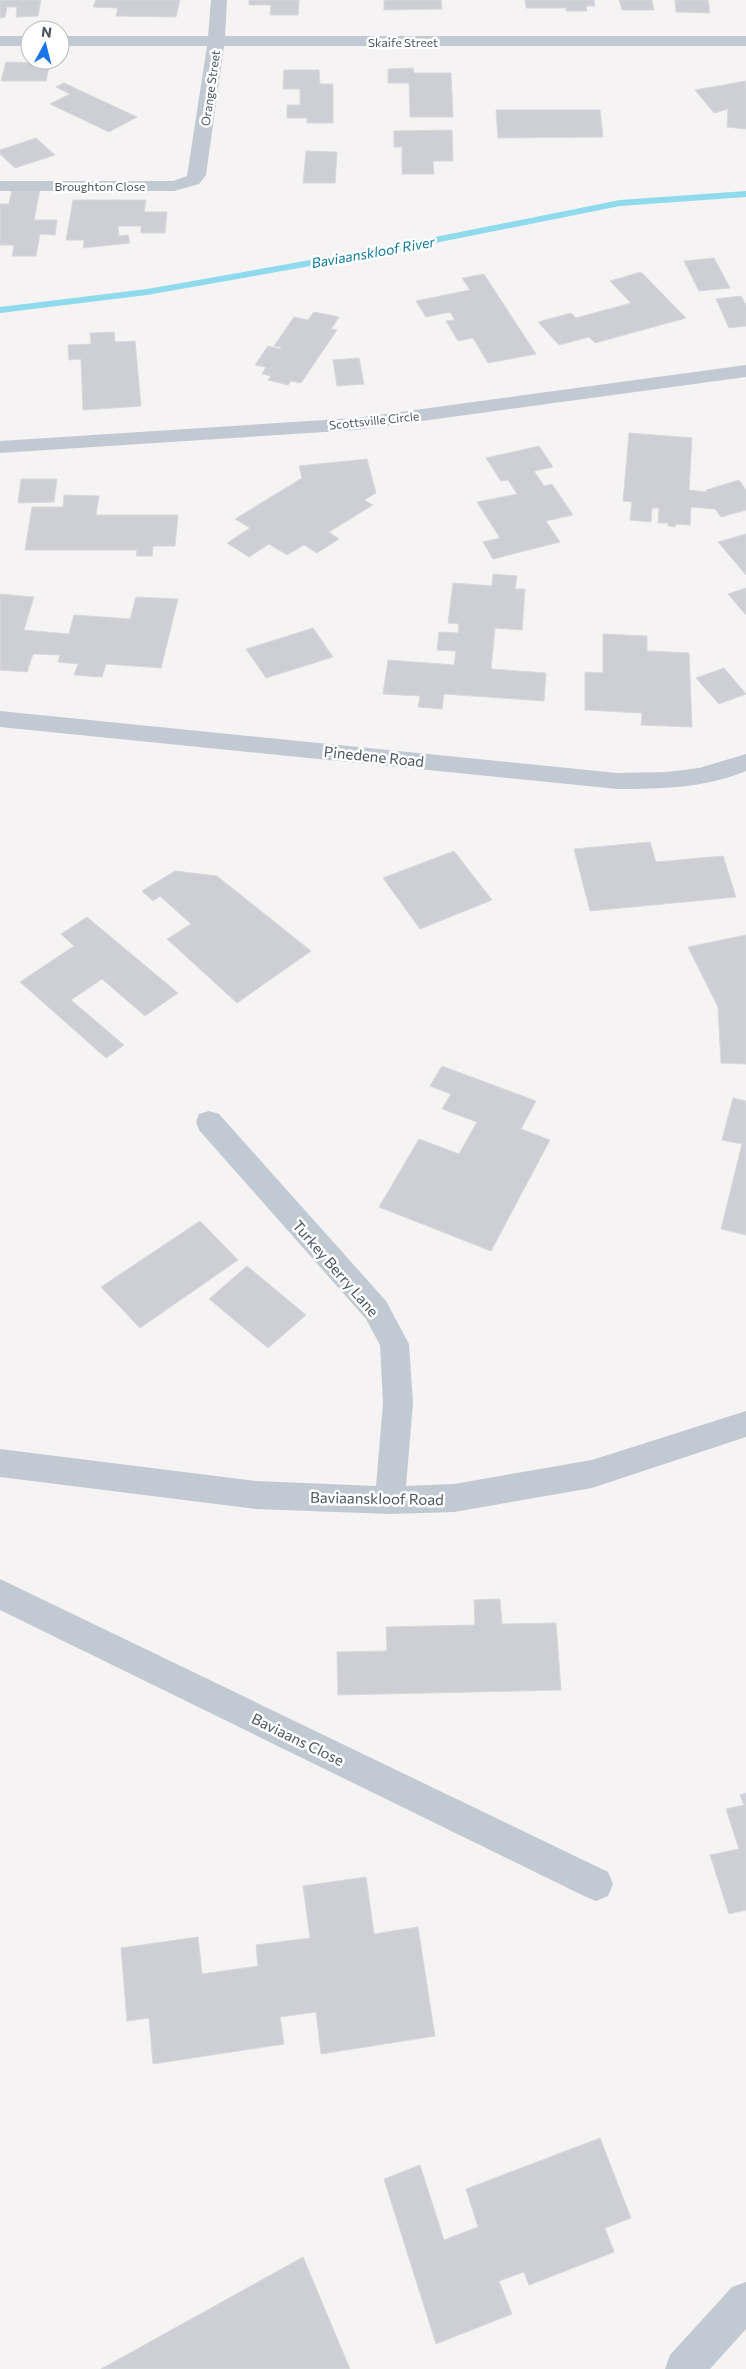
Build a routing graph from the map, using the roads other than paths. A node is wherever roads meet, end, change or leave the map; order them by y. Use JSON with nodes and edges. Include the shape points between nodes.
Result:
{"nodes":[{"id":1,"x":218,"y":0,"type":"edge"},
{"id":2,"x":0,"y":41,"type":"edge"},
{"id":3,"x":20,"y":41,"type":"edge"},
{"id":4,"x":70,"y":41,"type":"edge"},
{"id":5,"x":746,"y":41,"type":"edge"},
{"id":6,"x":216,"y":42,"type":"junction"},
{"id":7,"x":198,"y":175,"type":"joint"},
{"id":8,"x":0,"y":186,"type":"edge"},
{"id":9,"x":746,"y":370,"type":"edge"},
{"id":10,"x":0,"y":447,"type":"edge"},
{"id":11,"x":0,"y":719,"type":"edge"},
{"id":12,"x":746,"y":762,"type":"edge"},
{"id":13,"x":209,"y":1122,"type":"dead end"},
{"id":14,"x":746,"y":1424,"type":"edge"},
{"id":15,"x":0,"y":1463,"type":"edge"},
{"id":16,"x":390,"y":1500,"type":"junction"},
{"id":17,"x":0,"y":1594,"type":"edge"},
{"id":18,"x":596,"y":1884,"type":"dead end"},
{"id":19,"x":746,"y":2301,"type":"edge"},
{"id":20,"x":684,"y":2369,"type":"edge"}],
"edges":[{"from":1,"to":6,"type":"street","name":"Orange Street"},
{"from":2,"to":3,"type":"street"},
{"from":4,"to":6,"type":"street","name":"Skaife Street"},
{"from":5,"to":6,"type":"street","name":"Skaife Street"},
{"from":6,"to":7,"type":"street","name":"Orange Street"},
{"from":7,"to":8,"type":"street","name":"Broughton Close","via":[[174,186]]},
{"from":9,"to":10,"type":"street","name":"Scottsville Circle","via":[[356,424]]},
{"from":11,"to":12,"type":"street","name":"Pinedene Road","via":[[617,781],[675,781],[725,772]]},
{"from":13,"to":16,"type":"street","name":"Turkey Berry Lane","via":[[376,1310],[394,1344],[398,1403]]},
{"from":14,"to":16,"type":"street","name":"Baviaanskloof Road","via":[[592,1474],[454,1498]]},
{"from":15,"to":16,"type":"street","name":"Baviaanskloof Road","via":[[256,1495]]},
{"from":17,"to":18,"type":"street","name":"Baviaans Close"},
{"from":19,"to":20,"type":"street"}]}
